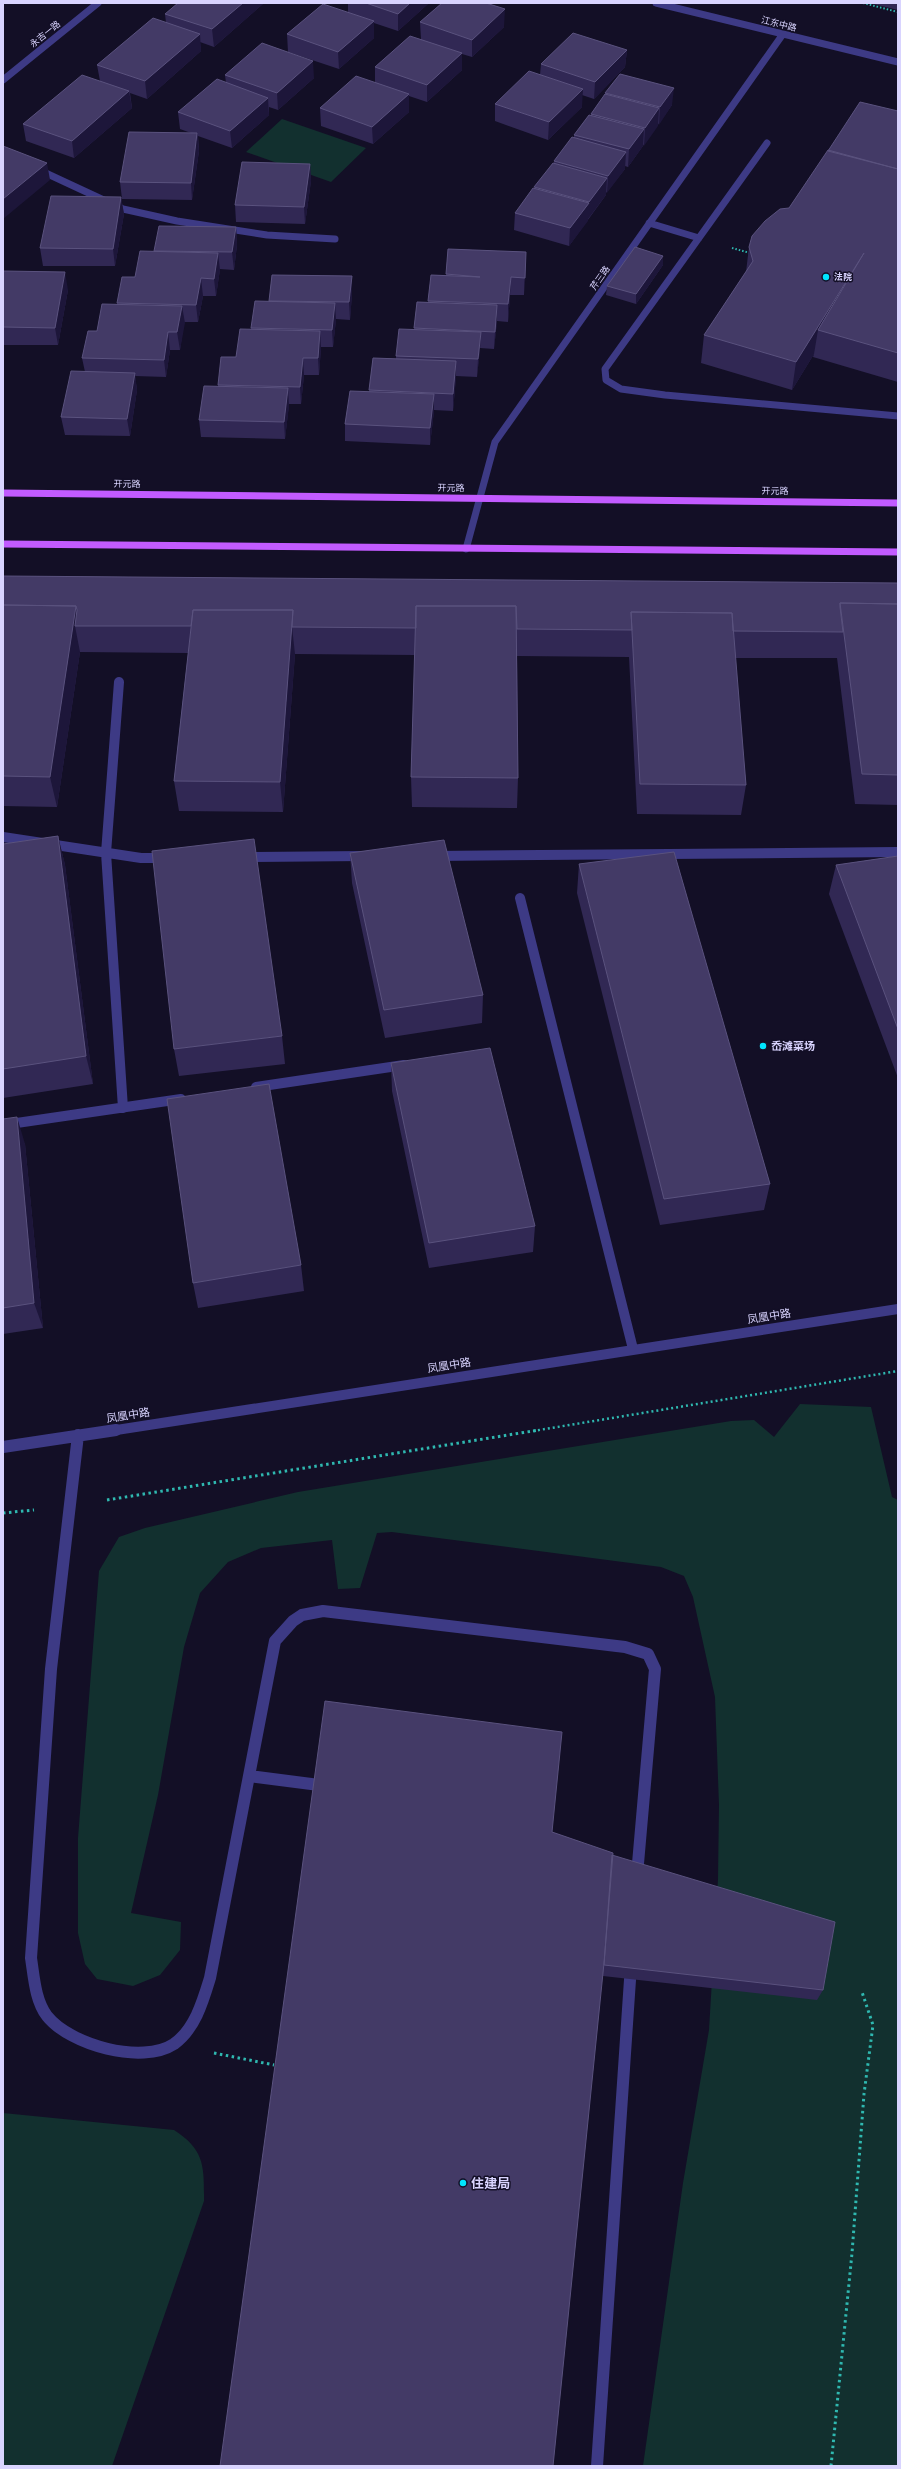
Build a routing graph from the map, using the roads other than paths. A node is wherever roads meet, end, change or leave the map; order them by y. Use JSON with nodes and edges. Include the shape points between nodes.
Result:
{"nodes":[{"id":1,"x":98,"y":3,"type":"edge"},
{"id":2,"x":656,"y":3,"type":"edge"},
{"id":3,"x":783,"y":34,"type":"junction"},
{"id":4,"x":898,"y":62,"type":"edge"},
{"id":5,"x":3,"y":80,"type":"edge"},
{"id":6,"x":767,"y":143,"type":"dead end"},
{"id":7,"x":32,"y":166,"type":"edge"},
{"id":8,"x":650,"y":223,"type":"junction"},
{"id":9,"x":699,"y":238,"type":"junction"},
{"id":10,"x":334,"y":239,"type":"dead end"},
{"id":11,"x":898,"y":416,"type":"edge"},
{"id":12,"x":3,"y":493,"type":"edge"},
{"id":13,"x":481,"y":498,"type":"junction"},
{"id":14,"x":898,"y":503,"type":"edge"},
{"id":15,"x":3,"y":544,"type":"edge"},
{"id":16,"x":466,"y":549,"type":"junction"},
{"id":17,"x":898,"y":552,"type":"edge"},
{"id":18,"x":119,"y":682,"type":"dead end"},
{"id":19,"x":3,"y":837,"type":"edge"},
{"id":20,"x":898,"y":852,"type":"edge"},
{"id":21,"x":106,"y":853,"type":"junction"},
{"id":22,"x":372,"y":856,"type":"edge"},
{"id":23,"x":428,"y":856,"type":"edge"},
{"id":24,"x":237,"y":857,"type":"edge"},
{"id":25,"x":173,"y":858,"type":"edge"},
{"id":26,"x":520,"y":898,"type":"dead end"},
{"id":27,"x":411,"y":1064,"type":"edge"},
{"id":28,"x":246,"y":1089,"type":"edge"},
{"id":29,"x":191,"y":1098,"type":"edge"},
{"id":30,"x":123,"y":1108,"type":"junction"},
{"id":31,"x":3,"y":1125,"type":"edge"},
{"id":32,"x":898,"y":1309,"type":"edge"},
{"id":33,"x":633,"y":1349,"type":"junction"},
{"id":34,"x":78,"y":1435,"type":"junction"},
{"id":35,"x":3,"y":1447,"type":"edge"},
{"id":36,"x":249,"y":1776,"type":"junction"},
{"id":37,"x":319,"y":1786,"type":"edge"},
{"id":38,"x":637,"y":1886,"type":"edge"},
{"id":39,"x":632,"y":1949,"type":"edge"},
{"id":40,"x":597,"y":2466,"type":"edge"}],
"edges":[{"from":1,"to":5,"type":"street","name":"永吉一路"},
{"from":2,"to":3,"type":"street","name":"江东中路"},
{"from":3,"to":4,"type":"street","name":"江东中路"},
{"from":3,"to":8,"type":"street","name":"芹三路"},
{"from":6,"to":9,"type":"street"},
{"from":7,"to":10,"type":"street","via":[[123,209],[177,221],[267,235]]},
{"from":8,"to":9,"type":"street"},
{"from":8,"to":13,"type":"street","name":"芹三路","via":[[495,442]]},
{"from":9,"to":11,"type":"street","via":[[605,369],[606,380],[622,389],[665,395]]},
{"from":12,"to":13,"type":"main road","name":"开元路"},
{"from":13,"to":14,"type":"main road","name":"开元路"},
{"from":13,"to":16,"type":"street","name":"芹三路"},
{"from":15,"to":16,"type":"main road"},
{"from":16,"to":17,"type":"main road"},
{"from":18,"to":21,"type":"street"},
{"from":19,"to":21,"type":"street"},
{"from":20,"to":23,"type":"street"},
{"from":21,"to":25,"type":"street","via":[[141,858]]},
{"from":21,"to":30,"type":"street"},
{"from":22,"to":24,"type":"street"},
{"from":26,"to":33,"type":"street"},
{"from":27,"to":28,"type":"street"},
{"from":29,"to":30,"type":"street"},
{"from":30,"to":31,"type":"street"},
{"from":32,"to":33,"type":"street","name":"凤凰中路"},
{"from":33,"to":34,"type":"street","name":"凤凰中路"},
{"from":34,"to":35,"type":"street","name":"凤凰中路"},
{"from":34,"to":36,"type":"street","via":[[51,1669],[31,1958],[36,1995],[47,2017],[69,2034],[95,2045],[146,2052],[161,2050],[182,2036],[198,2012],[210,1978]]},
{"from":36,"to":37,"type":"street"},
{"from":36,"to":38,"type":"street","via":[[275,1641],[286,1624],[306,1613],[327,1611],[361,1614],[625,1647],[648,1654],[655,1669]]},
{"from":39,"to":40,"type":"street"}]}
